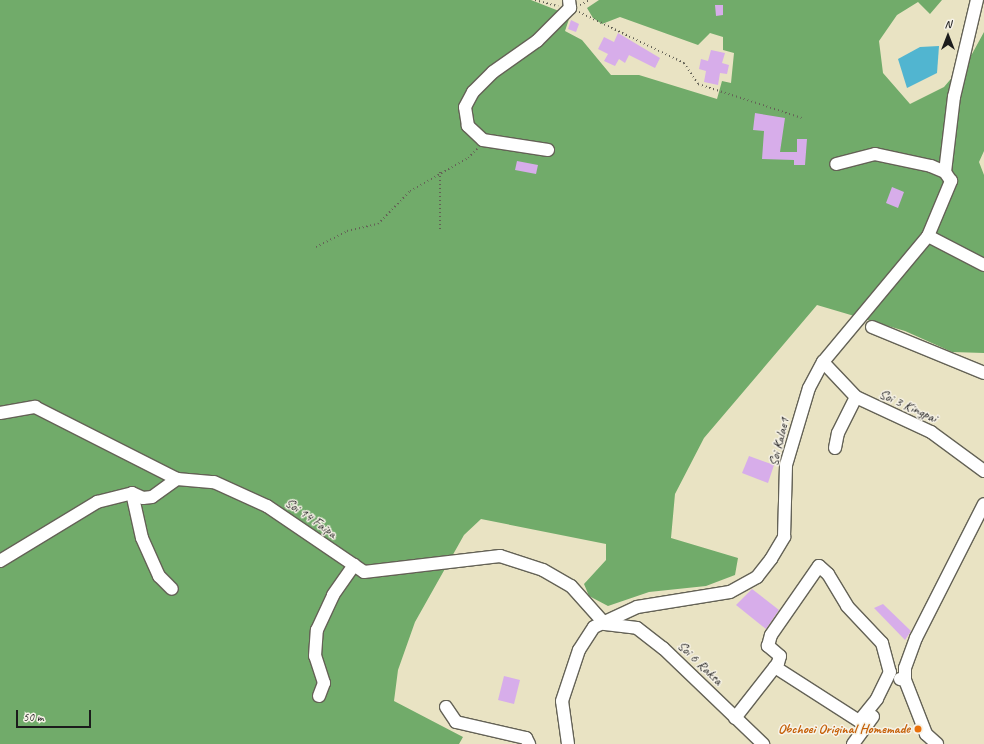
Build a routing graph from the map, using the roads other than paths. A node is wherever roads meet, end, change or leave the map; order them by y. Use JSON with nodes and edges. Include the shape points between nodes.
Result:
{"nodes":[{"id":1,"x":977,"y":0,"type":"edge"},
{"id":2,"x":570,"y":4,"type":"edge"},
{"id":3,"x":548,"y":150,"type":"dead end"},
{"id":4,"x":836,"y":164,"type":"dead end"},
{"id":5,"x":945,"y":172,"type":"junction"},
{"id":6,"x":928,"y":236,"type":"junction"},
{"id":7,"x":984,"y":265,"type":"edge"},
{"id":8,"x":872,"y":327,"type":"dead end"},
{"id":9,"x":823,"y":362,"type":"junction"},
{"id":10,"x":984,"y":373,"type":"edge"},
{"id":11,"x":856,"y":398,"type":"junction"},
{"id":12,"x":0,"y":413,"type":"edge"},
{"id":13,"x":835,"y":448,"type":"dead end"},
{"id":14,"x":984,"y":471,"type":"edge"},
{"id":15,"x":177,"y":479,"type":"junction"},
{"id":16,"x":132,"y":493,"type":"junction"},
{"id":17,"x":984,"y":504,"type":"edge"},
{"id":18,"x":0,"y":560,"type":"edge"},
{"id":19,"x":354,"y":565,"type":"junction"},
{"id":20,"x":172,"y":589,"type":"dead end"},
{"id":21,"x":605,"y":624,"type":"junction"},
{"id":22,"x":775,"y":667,"type":"junction"},
{"id":23,"x":905,"y":680,"type":"junction"},
{"id":24,"x":319,"y":696,"type":"dead end"},
{"id":25,"x":446,"y":707,"type":"dead end"},
{"id":26,"x":735,"y":718,"type":"junction"},
{"id":27,"x":530,"y":744,"type":"edge"},
{"id":28,"x":568,"y":744,"type":"edge"},
{"id":29,"x":763,"y":744,"type":"edge"},
{"id":30,"x":853,"y":744,"type":"edge"},
{"id":31,"x":937,"y":744,"type":"edge"}],
"edges":[{"from":1,"to":5,"type":"street","via":[[954,97]]},
{"from":2,"to":3,"type":"street","via":[[537,41],[501,65],[467,100],[465,116],[468,126],[483,140]]},
{"from":4,"to":5,"type":"street","via":[[875,154],[931,166]]},
{"from":5,"to":6,"type":"street","name":"Soi Kalae1","via":[[951,181]]},
{"from":6,"to":7,"type":"street"},
{"from":6,"to":9,"type":"street","name":"Soi Kalae1"},
{"from":8,"to":10,"type":"street"},
{"from":9,"to":11,"type":"street","name":"Soi 3 Kingpai"},
{"from":9,"to":21,"type":"street","name":"Soi Kalae1","via":[[809,388],[786,465],[784,538],[757,577],[730,592],[638,607]]},
{"from":11,"to":13,"type":"street","via":[[838,432]]},
{"from":11,"to":14,"type":"street","name":"Soi 3 Kingpai","via":[[931,432]]},
{"from":12,"to":15,"type":"street","name":"Soi 14 Faipa","via":[[35,408]]},
{"from":15,"to":16,"type":"street","via":[[152,497],[143,498]]},
{"from":15,"to":19,"type":"street","name":"Soi 14 Faipa","via":[[225,485],[303,528]]},
{"from":16,"to":18,"type":"street","via":[[97,502]]},
{"from":16,"to":20,"type":"street","via":[[142,538],[159,576]]},
{"from":17,"to":23,"type":"street","via":[[916,638],[905,668]]},
{"from":19,"to":21,"type":"street","name":"Soi 14 Faipa","via":[[364,572],[388,572],[500,556],[543,570],[571,586]]},
{"from":19,"to":24,"type":"street","via":[[333,595],[317,630],[316,656],[324,683]]},
{"from":21,"to":26,"type":"street","name":"Soi 6 Raksa","via":[[637,628],[663,648]]},
{"from":21,"to":28,"type":"street","name":"Soi Kalae1","via":[[594,627],[579,650],[562,701]]},
{"from":22,"to":22,"type":"street","via":[[780,656],[768,646],[772,635],[820,566],[847,606],[882,643],[890,672],[877,699],[859,721]]},
{"from":22,"to":26,"type":"street"},
{"from":23,"to":30,"type":"street","via":[[898,679]]},
{"from":23,"to":31,"type":"street","via":[[926,734]]},
{"from":25,"to":27,"type":"street","via":[[456,722],[526,738]]},
{"from":26,"to":29,"type":"street","name":"Soi 6 Raksa"}]}
